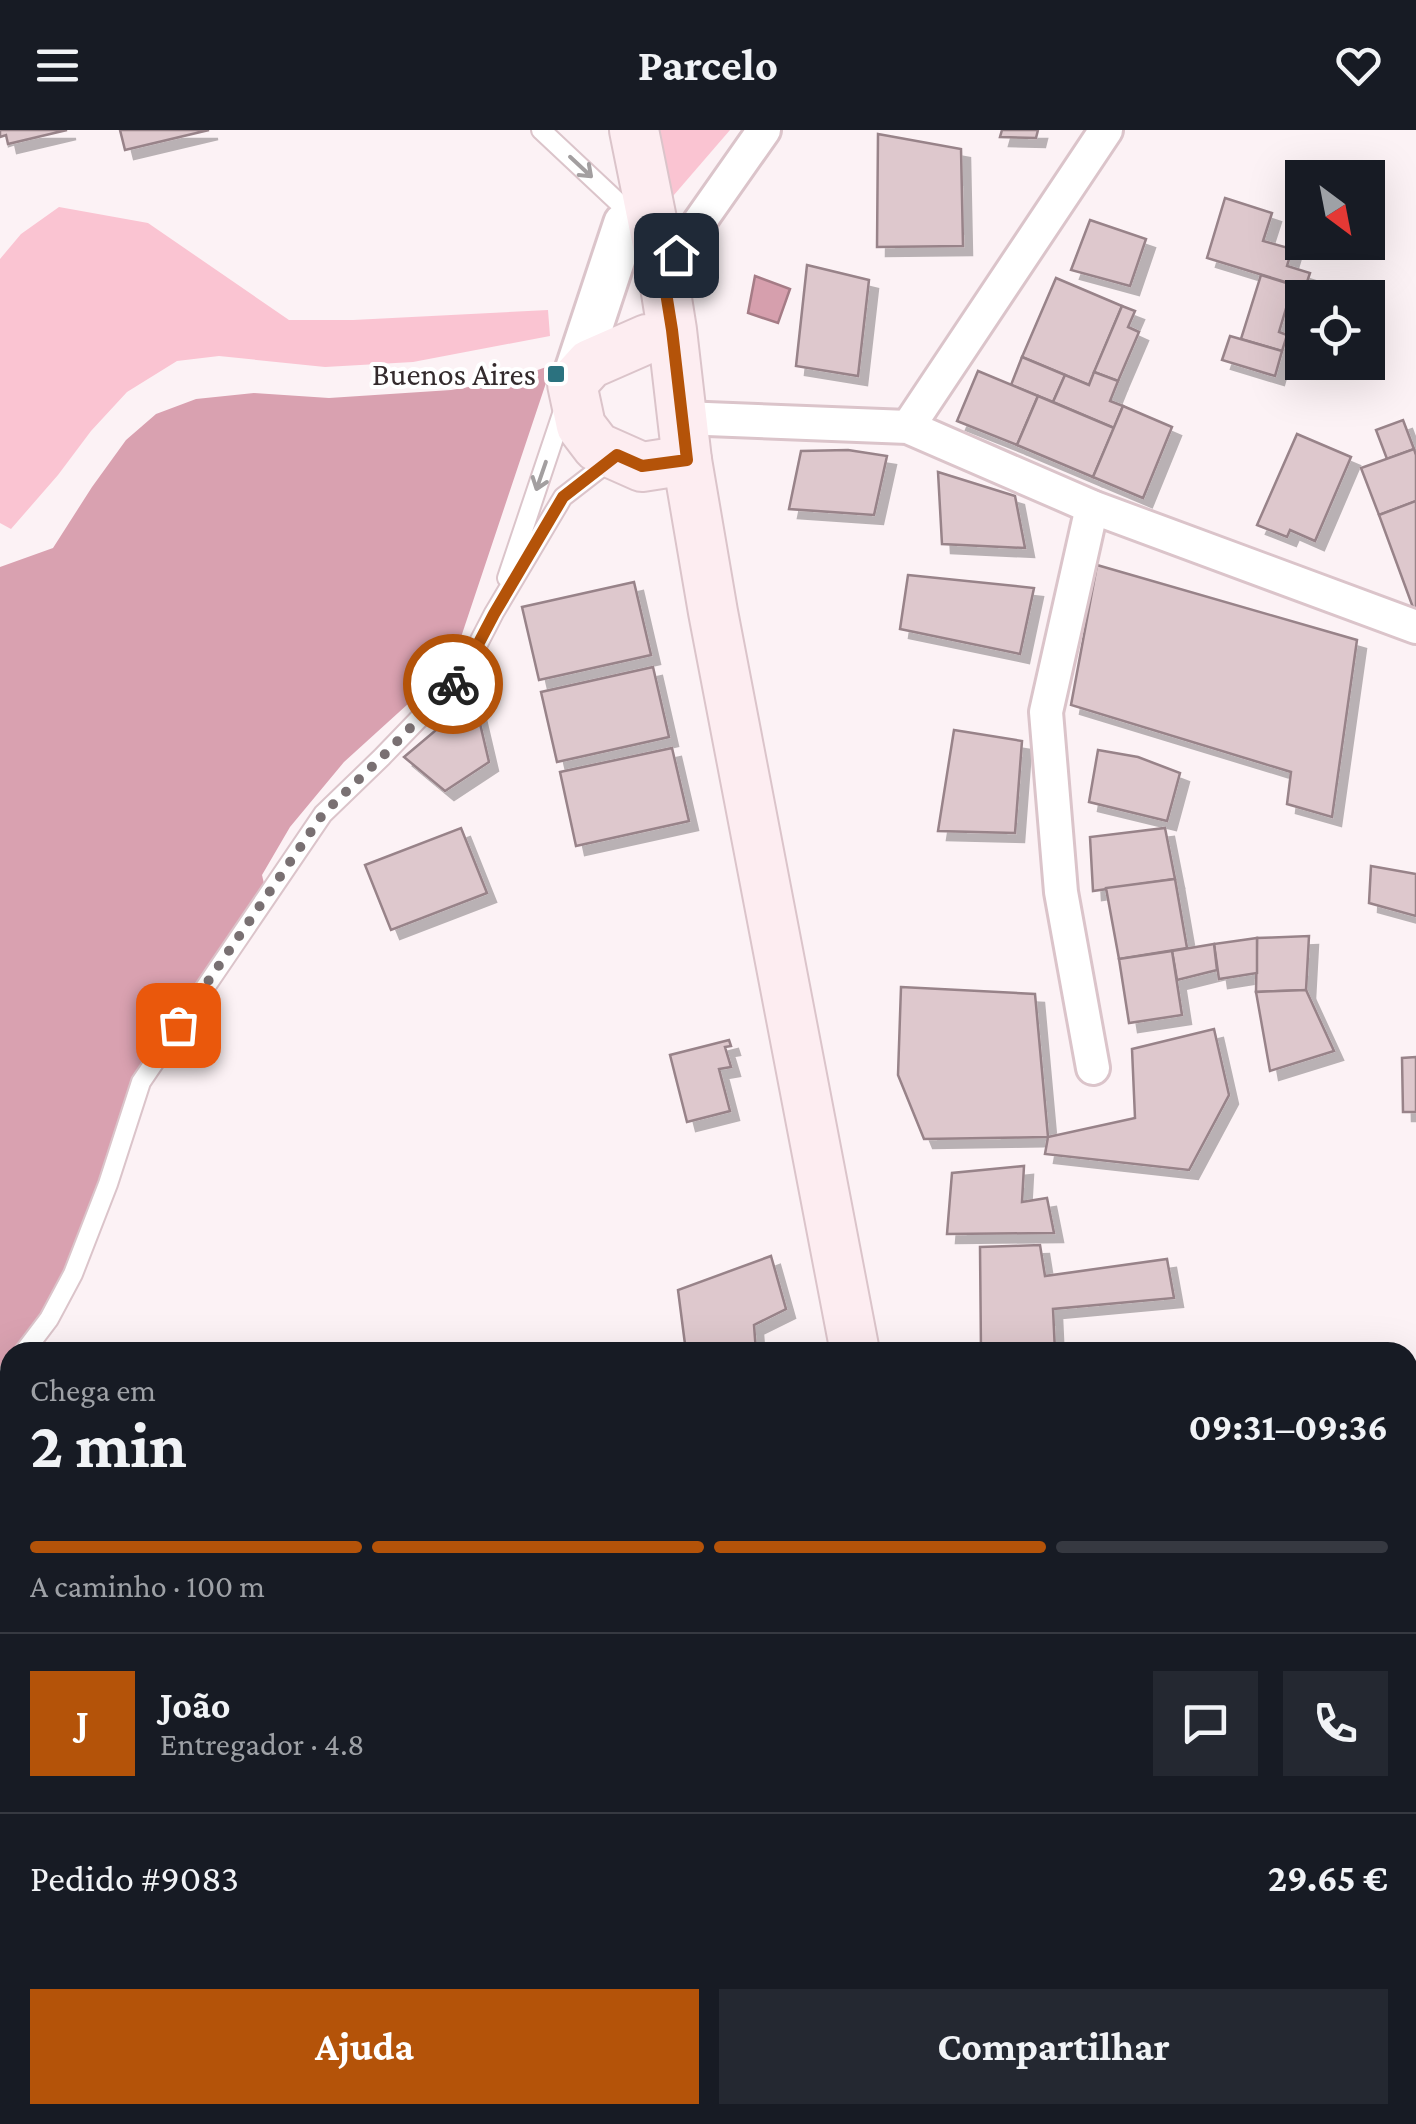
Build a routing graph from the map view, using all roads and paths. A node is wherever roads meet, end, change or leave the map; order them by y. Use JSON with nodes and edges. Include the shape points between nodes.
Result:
{"nodes":[{"id":1,"x":541,"y":130,"type":"edge"},
{"id":2,"x":604,"y":130,"type":"edge"},
{"id":3,"x":634,"y":130,"type":"edge"},
{"id":4,"x":764,"y":130,"type":"edge"},
{"id":5,"x":1106,"y":130,"type":"edge"},
{"id":6,"x":623,"y":214,"type":"junction"},
{"id":7,"x":663,"y":274,"type":"junction"},
{"id":8,"x":647,"y":340,"type":"junction"},
{"id":9,"x":572,"y":384,"type":"junction"},
{"id":10,"x":908,"y":427,"type":"junction"},
{"id":11,"x":684,"y":439,"type":"junction"},
{"id":12,"x":617,"y":455,"type":"junction"},
{"id":13,"x":1092,"y":507,"type":"junction"},
{"id":14,"x":494,"y":614,"type":"junction"},
{"id":15,"x":1416,"y":627,"type":"edge"},
{"id":16,"x":1093,"y":1068,"type":"dead end"},
{"id":17,"x":31,"y":1342,"type":"edge"},
{"id":18,"x":854,"y":1342,"type":"edge"}],
"edges":[{"from":1,"to":6,"type":"lane","one_way":true},
{"from":2,"to":6,"type":"main road"},
{"from":3,"to":7,"type":"main road"},
{"from":4,"to":7,"type":"street"},
{"from":5,"to":10,"type":"street"},
{"from":6,"to":8,"type":"main road"},
{"from":6,"to":9,"type":"street"},
{"from":7,"to":11,"type":"main road"},
{"from":8,"to":9,"type":"main road","via":[[590,364]]},
{"from":8,"to":11,"type":"main road","via":[[664,414]]},
{"from":9,"to":12,"type":"main road","via":[[581,426],[597,446]]},
{"from":9,"to":14,"type":"lane","one_way":true},
{"from":10,"to":11,"type":"street"},
{"from":10,"to":13,"type":"street"},
{"from":11,"to":12,"type":"main road","via":[[642,466]]},
{"from":11,"to":18,"type":"main road"},
{"from":12,"to":14,"type":"lane","via":[[563,497]]},
{"from":13,"to":15,"type":"street"},
{"from":13,"to":16,"type":"street","via":[[1046,712],[1061,892]]},
{"from":14,"to":17,"type":"lane","via":[[463,673],[323,814],[141,1082],[73,1274]]}]}
